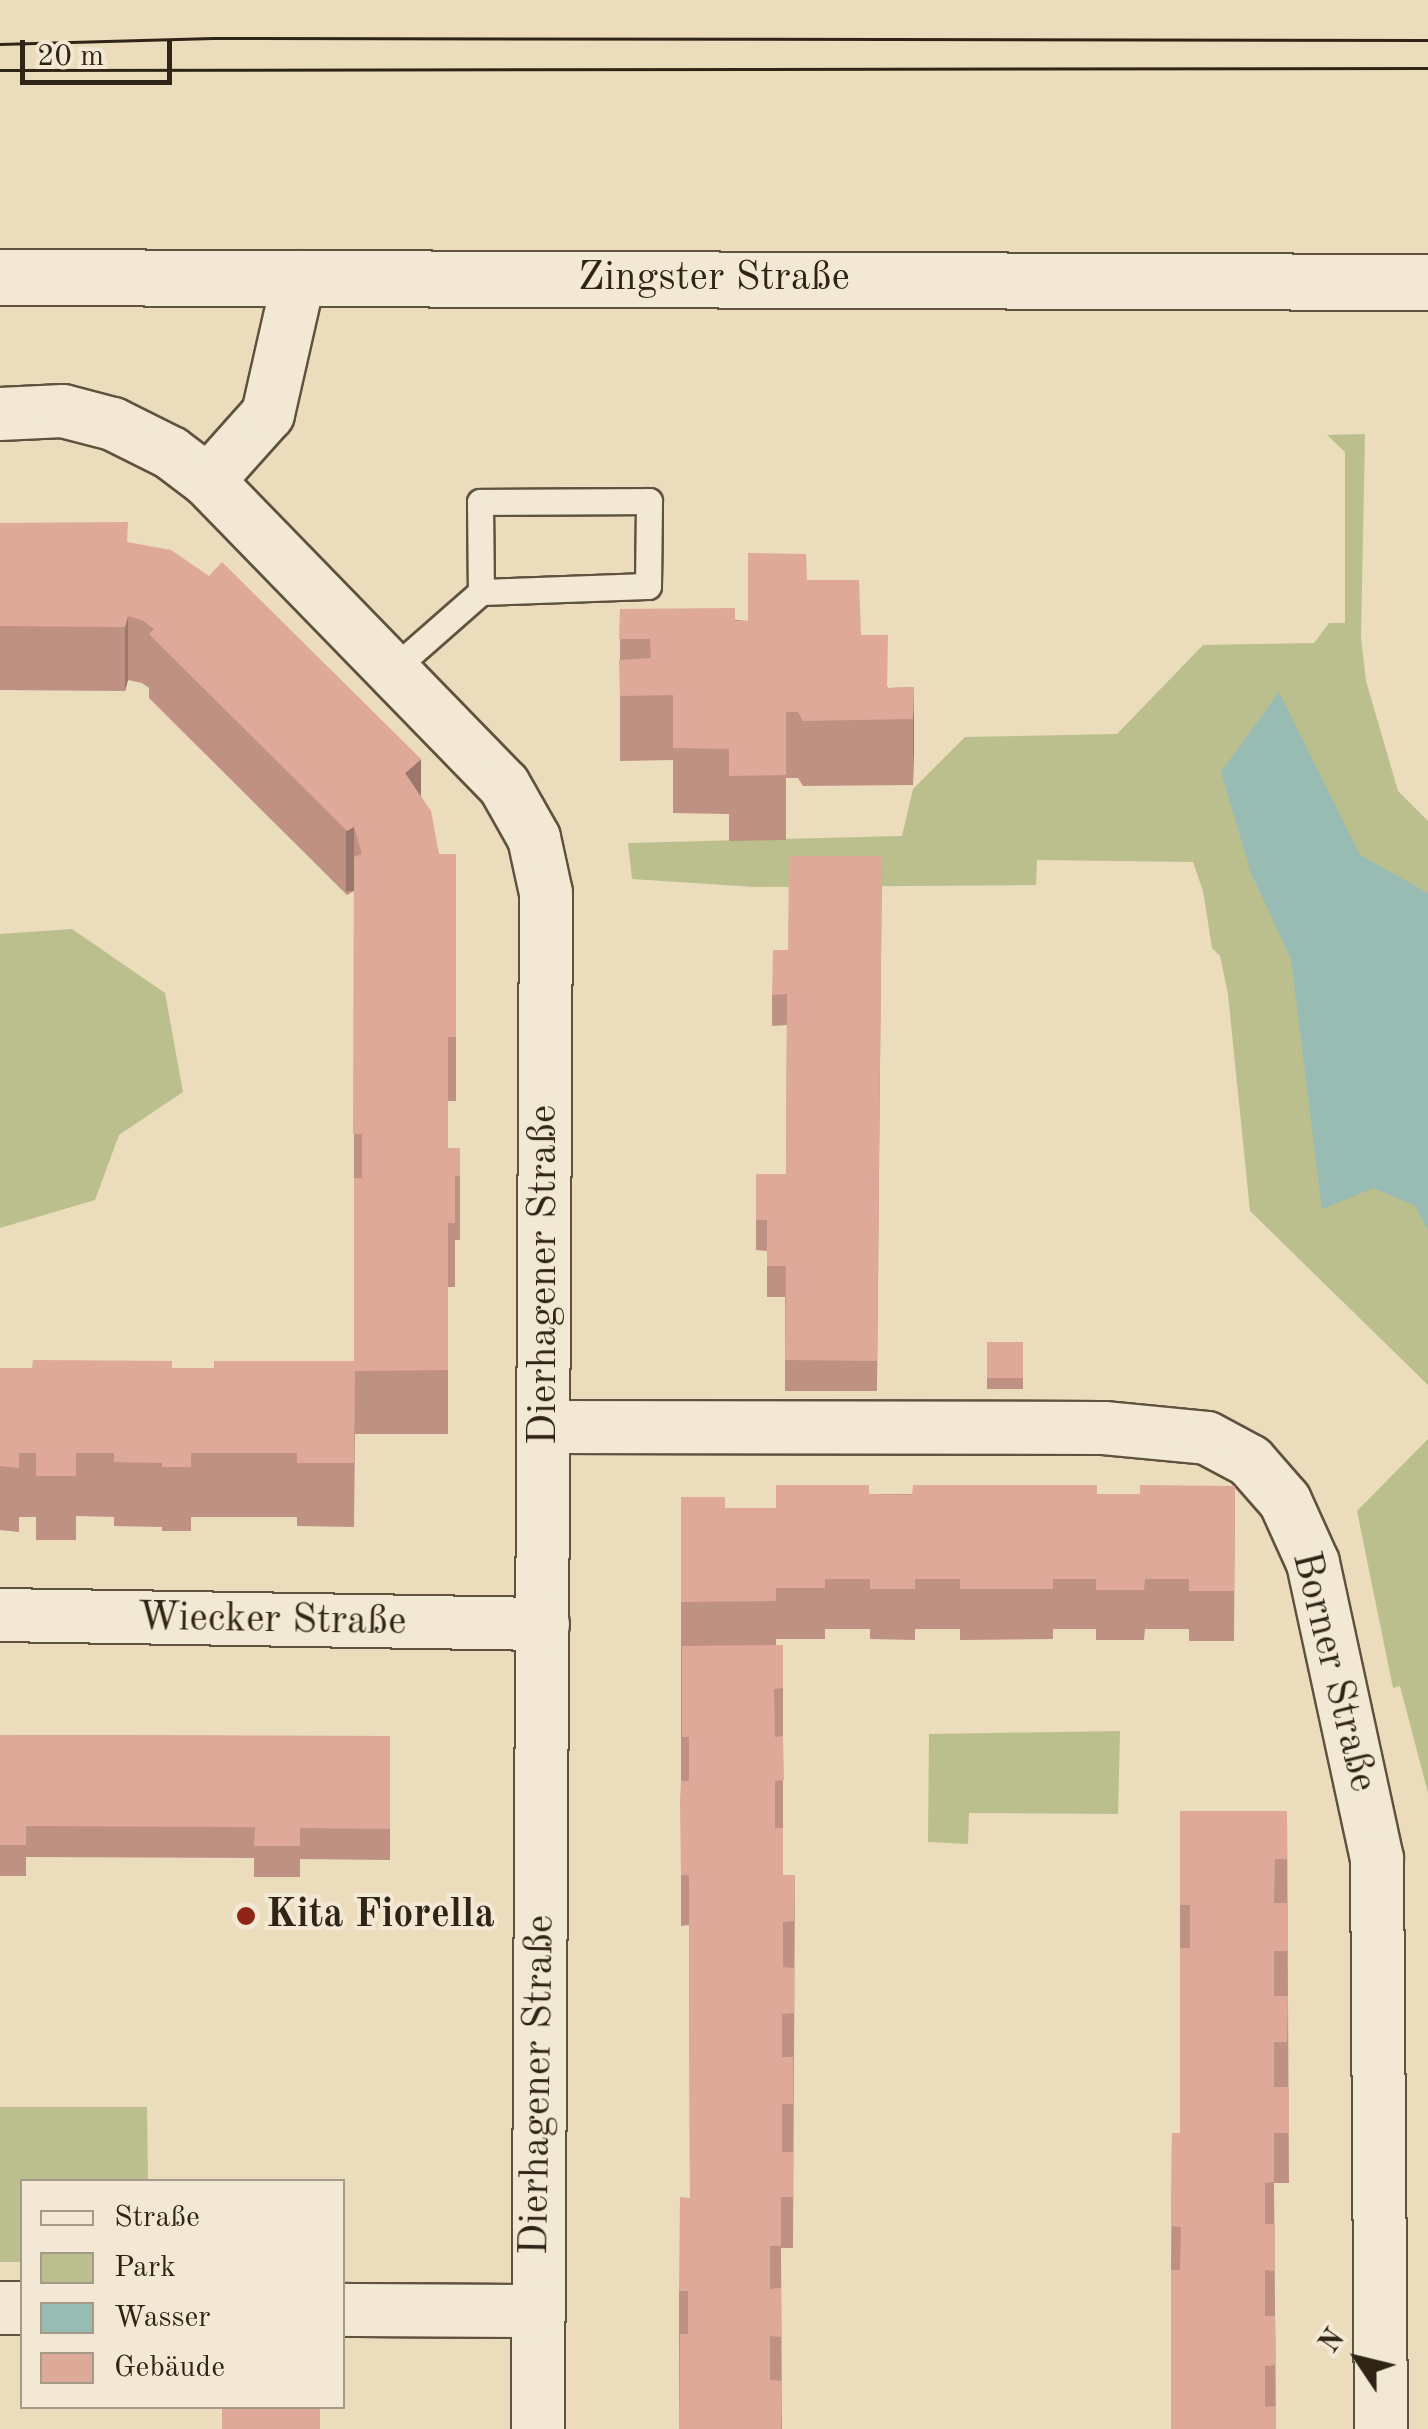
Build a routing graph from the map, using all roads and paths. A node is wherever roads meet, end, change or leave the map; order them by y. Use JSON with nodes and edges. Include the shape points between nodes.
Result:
{"nodes":[{"id":1,"x":0,"y":276,"type":"edge"},
{"id":2,"x":299,"y":276,"type":"junction"},
{"id":3,"x":1428,"y":282,"type":"edge"},
{"id":4,"x":0,"y":414,"type":"edge"},
{"id":5,"x":208,"y":481,"type":"junction"},
{"id":6,"x":481,"y":592,"type":"junction"},
{"id":7,"x":391,"y":670,"type":"junction"},
{"id":8,"x":545,"y":1427,"type":"junction"},
{"id":9,"x":0,"y":1615,"type":"edge"},
{"id":10,"x":543,"y":1624,"type":"junction"},
{"id":11,"x":345,"y":2310,"type":"edge"},
{"id":12,"x":536,"y":2311,"type":"junction"},
{"id":13,"x":538,"y":2429,"type":"edge"},
{"id":14,"x":1381,"y":2429,"type":"edge"}],
"edges":[{"from":1,"to":2,"type":"street","name":"Zingster Straße"},
{"from":2,"to":3,"type":"street","name":"Zingster Straße"},
{"from":2,"to":5,"type":"street","via":[[268,414]]},
{"from":4,"to":5,"type":"street","via":[[64,411],[113,424]]},
{"from":5,"to":7,"type":"street","name":"Dierhagener Straße"},
{"from":6,"to":6,"type":"lane","via":[[648,586],[649,501],[480,502]]},
{"from":6,"to":7,"type":"lane"},
{"from":7,"to":8,"type":"street","name":"Dierhagener Straße","via":[[504,784],[534,838],[546,894]]},
{"from":8,"to":10,"type":"street","name":"Dierhagener Straße"},
{"from":8,"to":14,"type":"street","name":"Borner Straße","via":[[1104,1428],[1175,1434],[1206,1438],[1250,1462],[1285,1501],[1313,1563],[1377,1858]]},
{"from":9,"to":10,"type":"street","name":"Wiecker Straße"},
{"from":10,"to":12,"type":"street","name":"Dierhagener Straße"},
{"from":11,"to":12,"type":"street"},
{"from":12,"to":13,"type":"street","name":"Dierhagener Straße"}]}
